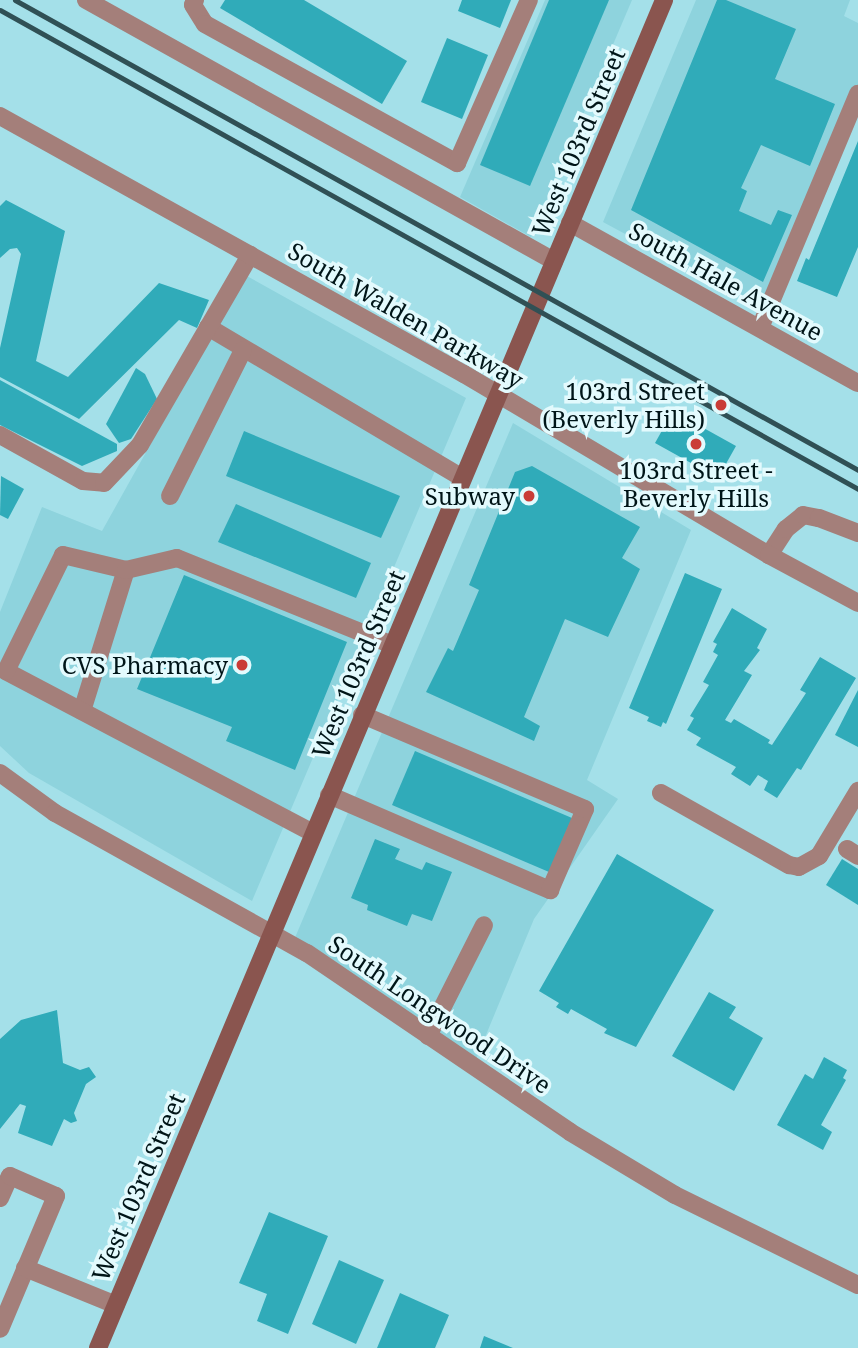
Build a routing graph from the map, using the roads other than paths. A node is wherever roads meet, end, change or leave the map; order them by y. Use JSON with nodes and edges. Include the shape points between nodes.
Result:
{"nodes":[{"id":1,"x":86,"y":0,"type":"edge"},
{"id":2,"x":195,"y":0,"type":"edge"},
{"id":3,"x":529,"y":0,"type":"edge"},
{"id":4,"x":664,"y":0,"type":"edge"},
{"id":5,"x":858,"y":94,"type":"edge"},
{"id":6,"x":0,"y":116,"type":"edge"},
{"id":7,"x":570,"y":223,"type":"junction"},
{"id":8,"x":250,"y":255,"type":"junction"},
{"id":9,"x":554,"y":261,"type":"junction"},
{"id":10,"x":208,"y":327,"type":"junction"},
{"id":11,"x":760,"y":328,"type":"junction"},
{"id":12,"x":243,"y":350,"type":"junction"},
{"id":13,"x":858,"y":383,"type":"edge"},
{"id":14,"x":498,"y":394,"type":"junction"},
{"id":15,"x":0,"y":435,"type":"edge"},
{"id":16,"x":463,"y":478,"type":"junction"},
{"id":17,"x":170,"y":496,"type":"dead end"},
{"id":18,"x":858,"y":533,"type":"edge"},
{"id":19,"x":769,"y":555,"type":"junction"},
{"id":20,"x":126,"y":570,"type":"junction"},
{"id":21,"x":858,"y":603,"type":"edge"},
{"id":22,"x":392,"y":645,"type":"junction"},
{"id":23,"x":82,"y":711,"type":"junction"},
{"id":24,"x":362,"y":715,"type":"junction"},
{"id":25,"x":0,"y":773,"type":"edge"},
{"id":26,"x":858,"y":791,"type":"edge"},
{"id":27,"x":661,"y":793,"type":"dead end"},
{"id":28,"x":329,"y":794,"type":"junction"},
{"id":29,"x":313,"y":832,"type":"junction"},
{"id":30,"x":484,"y":925,"type":"dead end"},
{"id":31,"x":271,"y":932,"type":"junction"},
{"id":32,"x":428,"y":1036,"type":"junction"},
{"id":33,"x":0,"y":1198,"type":"edge"},
{"id":34,"x":24,"y":1268,"type":"junction"},
{"id":35,"x":858,"y":1286,"type":"edge"},
{"id":36,"x":116,"y":1305,"type":"junction"},
{"id":37,"x":0,"y":1329,"type":"edge"},
{"id":38,"x":98,"y":1348,"type":"edge"}],
"edges":[{"from":1,"to":9,"type":"street"},
{"from":2,"to":3,"type":"street","via":[[193,5],[205,24],[457,163]]},
{"from":4,"to":7,"type":"main road","name":"West 103rd Street"},
{"from":5,"to":11,"type":"street"},
{"from":6,"to":8,"type":"street","name":"South Walden Parkway"},
{"from":7,"to":9,"type":"main road","name":"West 103rd Street"},
{"from":7,"to":11,"type":"street","name":"South Hale Avenue"},
{"from":8,"to":10,"type":"street"},
{"from":8,"to":14,"type":"street","name":"South Walden Parkway"},
{"from":9,"to":14,"type":"main road","name":"West 103rd Street"},
{"from":10,"to":12,"type":"street"},
{"from":10,"to":15,"type":"street","via":[[140,445],[104,483],[83,481]]},
{"from":11,"to":13,"type":"street","name":"South Hale Avenue"},
{"from":12,"to":16,"type":"street"},
{"from":12,"to":17,"type":"street"},
{"from":14,"to":16,"type":"main road","name":"West 103rd Street"},
{"from":14,"to":19,"type":"street","name":"South Walden Parkway"},
{"from":16,"to":22,"type":"main road","name":"West 103rd Street"},
{"from":18,"to":19,"type":"street","via":[[803,515],[786,529]]},
{"from":19,"to":21,"type":"street","name":"South Walden Parkway"},
{"from":20,"to":22,"type":"street","via":[[177,558]]},
{"from":20,"to":23,"type":"street"},
{"from":20,"to":23,"type":"street","via":[[63,555],[6,671]]},
{"from":22,"to":24,"type":"main road","name":"West 103rd Street"},
{"from":23,"to":29,"type":"street"},
{"from":24,"to":28,"type":"main road","name":"West 103rd Street"},
{"from":24,"to":28,"type":"street","via":[[585,809],[550,890]]},
{"from":25,"to":31,"type":"street","name":"South Longwood Drive","via":[[55,813]]},
{"from":26,"to":27,"type":"street","via":[[823,850],[799,867]]},
{"from":28,"to":29,"type":"main road","name":"West 103rd Street"},
{"from":29,"to":31,"type":"main road","name":"West 103rd Street"},
{"from":30,"to":32,"type":"street"},
{"from":31,"to":32,"type":"street","name":"South Longwood Drive"},
{"from":31,"to":36,"type":"main road","name":"West 103rd Street"},
{"from":32,"to":35,"type":"street","name":"South Longwood Drive","via":[[570,1132],[675,1195]]},
{"from":33,"to":34,"type":"street","via":[[9,1176],[56,1196]]},
{"from":34,"to":36,"type":"street"},
{"from":34,"to":37,"type":"street"},
{"from":36,"to":38,"type":"main road","name":"West 103rd Street"}]}
